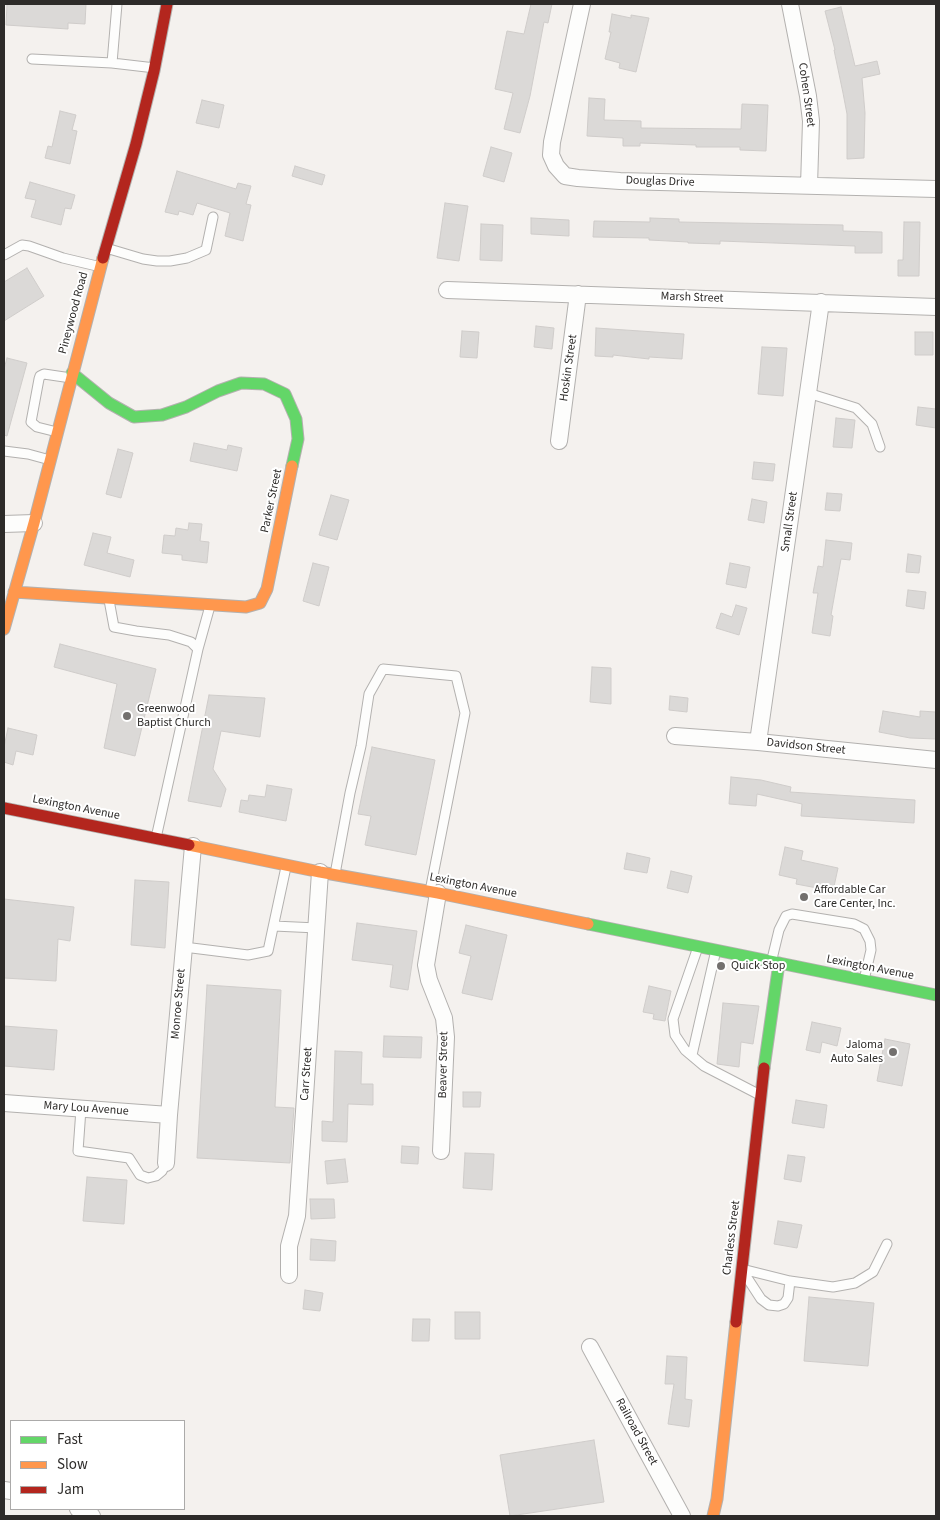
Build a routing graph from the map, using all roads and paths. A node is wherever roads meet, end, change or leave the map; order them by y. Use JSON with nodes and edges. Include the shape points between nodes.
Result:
{"nodes":[{"id":1,"x":117,"y":4,"type":"edge"},
{"id":2,"x":167,"y":4,"type":"edge"},
{"id":3,"x":582,"y":4,"type":"edge"},
{"id":4,"x":790,"y":4,"type":"edge"},
{"id":5,"x":32,"y":59,"type":"dead end"},
{"id":6,"x":112,"y":63,"type":"junction"},
{"id":7,"x":155,"y":68,"type":"junction"},
{"id":8,"x":809,"y":186,"type":"junction"},
{"id":9,"x":936,"y":189,"type":"edge"},
{"id":10,"x":212,"y":217,"type":"dead end"},
{"id":11,"x":106,"y":248,"type":"junction"},
{"id":12,"x":4,"y":255,"type":"edge"},
{"id":13,"x":101,"y":267,"type":"junction"},
{"id":14,"x":447,"y":290,"type":"dead end"},
{"id":15,"x":578,"y":294,"type":"junction"},
{"id":16,"x":821,"y":302,"type":"junction"},
{"id":17,"x":936,"y":307,"type":"edge"},
{"id":18,"x":72,"y":375,"type":"junction"},
{"id":19,"x":808,"y":393,"type":"junction"},
{"id":20,"x":57,"y":432,"type":"junction"},
{"id":21,"x":559,"y":441,"type":"dead end"},
{"id":22,"x":880,"y":446,"type":"dead end"},
{"id":23,"x":4,"y":451,"type":"edge"},
{"id":24,"x":50,"y":460,"type":"junction"},
{"id":25,"x":34,"y":523,"type":"junction"},
{"id":26,"x":4,"y":524,"type":"edge"},
{"id":27,"x":14,"y":592,"type":"junction"},
{"id":28,"x":109,"y":598,"type":"junction"},
{"id":29,"x":211,"y":604,"type":"junction"},
{"id":30,"x":4,"y":629,"type":"edge"},
{"id":31,"x":198,"y":649,"type":"junction"},
{"id":32,"x":675,"y":736,"type":"dead end"},
{"id":33,"x":758,"y":742,"type":"junction"},
{"id":34,"x":936,"y":760,"type":"edge"},
{"id":35,"x":4,"y":808,"type":"edge"},
{"id":36,"x":156,"y":838,"type":"junction"},
{"id":37,"x":193,"y":846,"type":"junction"},
{"id":38,"x":287,"y":865,"type":"junction"},
{"id":39,"x":328,"y":873,"type":"junction"},
{"id":40,"x":434,"y":892,"type":"junction"},
{"id":41,"x":274,"y":926,"type":"junction"},
{"id":42,"x":316,"y":928,"type":"junction"},
{"id":43,"x":698,"y":946,"type":"junction"},
{"id":44,"x":184,"y":947,"type":"junction"},
{"id":45,"x":716,"y":950,"type":"junction"},
{"id":46,"x":775,"y":963,"type":"junction"},
{"id":47,"x":864,"y":980,"type":"junction"},
{"id":48,"x":936,"y":995,"type":"edge"},
{"id":49,"x":692,"y":1056,"type":"junction"},
{"id":50,"x":761,"y":1095,"type":"junction"},
{"id":51,"x":4,"y":1103,"type":"edge"},
{"id":52,"x":81,"y":1109,"type":"junction"},
{"id":53,"x":168,"y":1115,"type":"junction"},
{"id":54,"x":441,"y":1151,"type":"dead end"},
{"id":55,"x":166,"y":1163,"type":"joint"},
{"id":56,"x":887,"y":1244,"type":"dead end"},
{"id":57,"x":742,"y":1270,"type":"junction"},
{"id":58,"x":289,"y":1275,"type":"dead end"},
{"id":59,"x":790,"y":1281,"type":"junction"},
{"id":60,"x":590,"y":1347,"type":"dead end"},
{"id":61,"x":80,"y":1510,"type":"edge"},
{"id":62,"x":92,"y":1516,"type":"edge"},
{"id":63,"x":682,"y":1516,"type":"edge"},
{"id":64,"x":713,"y":1516,"type":"edge"}],
"edges":[{"from":1,"to":6,"type":"lane"},
{"from":2,"to":7,"type":"street","name":"Pineywood Road"},
{"from":3,"to":8,"type":"street","name":"Douglas Drive","via":[[552,142],[551,155],[565,176],[620,181]]},
{"from":4,"to":8,"type":"street","name":"Cohen Street","via":[[811,121]]},
{"from":5,"to":6,"type":"lane"},
{"from":6,"to":7,"type":"lane"},
{"from":7,"to":11,"type":"street","name":"Pineywood Road"},
{"from":8,"to":9,"type":"street","name":"Douglas Drive"},
{"from":10,"to":11,"type":"lane","via":[[206,250],[187,258],[157,261]]},
{"from":11,"to":13,"type":"street","name":"Pineywood Road"},
{"from":12,"to":13,"type":"lane","via":[[22,245]]},
{"from":13,"to":18,"type":"street","name":"Pineywood Road"},
{"from":14,"to":15,"type":"street","name":"Marsh Street"},
{"from":15,"to":16,"type":"street","name":"Marsh Street"},
{"from":15,"to":21,"type":"street","name":"Hoskin Street"},
{"from":16,"to":17,"type":"street","name":"Marsh Street"},
{"from":16,"to":19,"type":"street","name":"Small Street"},
{"from":18,"to":20,"type":"street","name":"Pineywood Road"},
{"from":18,"to":20,"type":"lane","via":[[44,374],[39,379],[31,422],[37,427]]},
{"from":18,"to":29,"type":"street","name":"Parker Street","via":[[108,403],[134,417],[162,415],[242,384],[264,384],[285,394],[296,419],[298,439],[267,589],[260,604],[246,607]]},
{"from":19,"to":22,"type":"lane","via":[[856,408],[872,424]]},
{"from":19,"to":33,"type":"street","name":"Small Street"},
{"from":20,"to":24,"type":"street","name":"Pineywood Road"},
{"from":23,"to":24,"type":"lane"},
{"from":24,"to":25,"type":"street","name":"Pineywood Road"},
{"from":25,"to":26,"type":"street"},
{"from":25,"to":27,"type":"street","name":"Pineywood Road"},
{"from":27,"to":28,"type":"street","name":"Parker Street"},
{"from":27,"to":30,"type":"street","name":"Pineywood Road"},
{"from":28,"to":29,"type":"street","name":"Parker Street"},
{"from":28,"to":31,"type":"lane","via":[[114,626],[169,635],[191,642]]},
{"from":29,"to":31,"type":"lane"},
{"from":31,"to":36,"type":"lane"},
{"from":32,"to":33,"type":"street","name":"Davidson Street"},
{"from":33,"to":34,"type":"street","name":"Davidson Street"},
{"from":35,"to":36,"type":"street","name":"Lexington Avenue"},
{"from":36,"to":37,"type":"street","name":"Lexington Avenue"},
{"from":37,"to":38,"type":"street","name":"Lexington Avenue"},
{"from":37,"to":44,"type":"street","name":"Monroe Street"},
{"from":38,"to":39,"type":"street","name":"Lexington Avenue"},
{"from":38,"to":41,"type":"lane"},
{"from":39,"to":40,"type":"street","name":"Lexington Avenue"},
{"from":39,"to":40,"type":"lane","via":[[361,746],[369,694],[384,669],[456,676],[464,713]]},
{"from":39,"to":42,"type":"street","name":"Carr Street"},
{"from":40,"to":43,"type":"street","name":"Lexington Avenue"},
{"from":40,"to":54,"type":"street","name":"Beaver Street","via":[[426,965],[444,1018],[446,1037]]},
{"from":41,"to":42,"type":"lane"},
{"from":41,"to":44,"type":"lane","via":[[268,950],[248,955]]},
{"from":42,"to":58,"type":"street","name":"Carr Street","via":[[297,1216],[289,1246]]},
{"from":43,"to":45,"type":"street","name":"Lexington Avenue"},
{"from":43,"to":49,"type":"lane","via":[[673,1019],[675,1035]]},
{"from":44,"to":53,"type":"street","name":"Monroe Street"},
{"from":45,"to":46,"type":"street","name":"Lexington Avenue"},
{"from":45,"to":49,"type":"lane"},
{"from":46,"to":47,"type":"street","name":"Lexington Avenue"},
{"from":46,"to":47,"type":"lane","via":[[779,930],[786,916],[792,914],[854,924],[864,929],[870,941]]},
{"from":46,"to":50,"type":"street","name":"Charless Street"},
{"from":47,"to":48,"type":"street","name":"Lexington Avenue"},
{"from":49,"to":50,"type":"lane","via":[[704,1066]]},
{"from":50,"to":57,"type":"street","name":"Charless Street"},
{"from":51,"to":52,"type":"street","name":"Mary Lou Avenue"},
{"from":52,"to":53,"type":"street","name":"Mary Lou Avenue"},
{"from":52,"to":55,"type":"lane","via":[[78,1151],[129,1158],[140,1175],[148,1178],[156,1176]]},
{"from":53,"to":55,"type":"street","name":"Monroe Street"},
{"from":56,"to":59,"type":"lane","via":[[873,1272],[855,1283],[832,1286]]},
{"from":57,"to":59,"type":"lane"},
{"from":57,"to":59,"type":"lane","via":[[769,1306],[784,1304]]},
{"from":57,"to":64,"type":"street","name":"Charless Street"},
{"from":60,"to":63,"type":"street","name":"Railroad Street"},
{"from":61,"to":62,"type":"street"}]}
